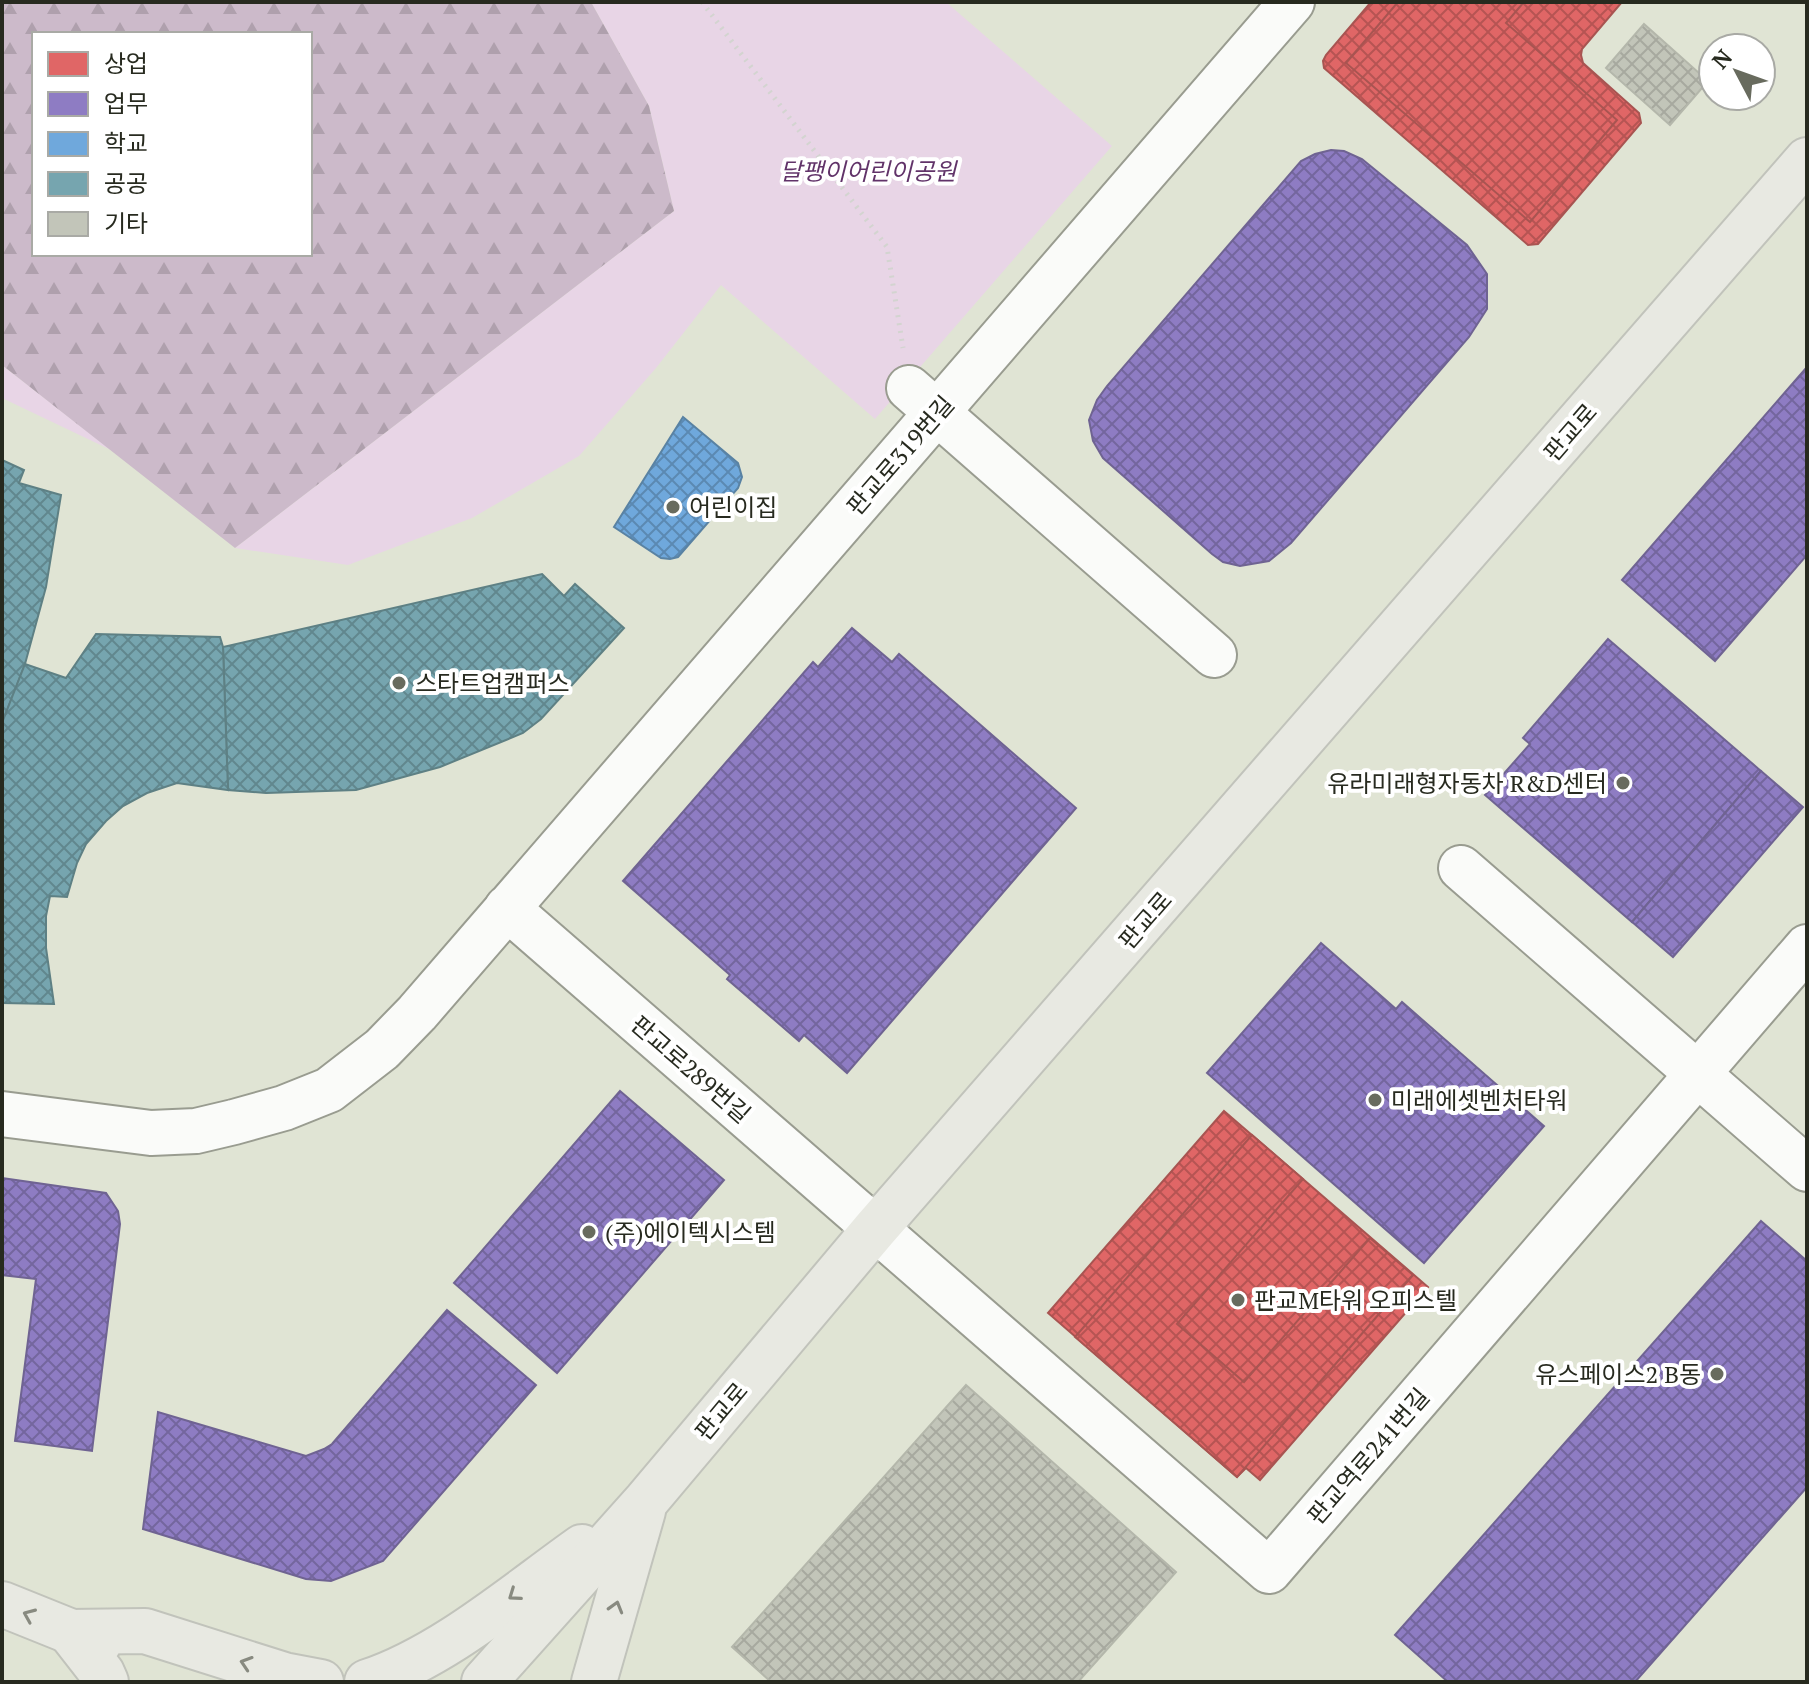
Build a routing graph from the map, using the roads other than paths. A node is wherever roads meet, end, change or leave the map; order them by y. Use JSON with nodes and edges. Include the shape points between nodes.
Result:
{"nodes":[{"id":1,"x":1292,"y":2,"type":"edge"},
{"id":2,"x":1807,"y":160,"type":"edge"},
{"id":3,"x":909,"y":388,"type":"road end"},
{"id":4,"x":1214,"y":655,"type":"dead end"},
{"id":5,"x":1461,"y":868,"type":"dead end"},
{"id":6,"x":507,"y":908,"type":"junction"},
{"id":7,"x":1807,"y":947,"type":"edge"},
{"id":8,"x":2,"y":1114,"type":"edge"},
{"id":9,"x":1807,"y":1169,"type":"edge"},
{"id":10,"x":875,"y":1229,"type":"junction"},
{"id":11,"x":646,"y":1501,"type":"junction"},
{"id":12,"x":2,"y":1604,"type":"edge"},
{"id":13,"x":70,"y":1632,"type":"junction"},
{"id":14,"x":106,"y":1682,"type":"edge"},
{"id":15,"x":206,"y":1682,"type":"edge"},
{"id":16,"x":321,"y":1682,"type":"edge"},
{"id":17,"x":367,"y":1682,"type":"edge"},
{"id":18,"x":484,"y":1682,"type":"edge"},
{"id":19,"x":594,"y":1682,"type":"edge"}],
"edges":[{"from":1,"to":6,"type":"street","name":"판교로319번길"},
{"from":2,"to":10,"type":"main road","name":"판교로"},
{"from":3,"to":4,"type":"street"},
{"from":5,"to":9,"type":"street"},
{"from":6,"to":8,"type":"street","name":"판교로319번길","via":[[382,1049],[329,1090],[196,1131],[151,1133]]},
{"from":6,"to":10,"type":"street","name":"판교로289번길"},
{"from":7,"to":10,"type":"street","name":"판교역로241번길","via":[[1269,1571]]},
{"from":10,"to":11,"type":"main road","name":"판교로"},
{"from":11,"to":17,"type":"main road","one_way":true,"via":[[430,1654]]},
{"from":11,"to":18,"type":"main road","name":"판교로"},
{"from":19,"to":11,"type":"main road","one_way":true},
{"from":13,"to":12,"type":"main road","one_way":true},
{"from":13,"to":14,"type":"main road"},
{"from":13,"to":15,"type":"main road"},
{"from":16,"to":13,"type":"main road","one_way":true,"via":[[145,1631]]}]}
